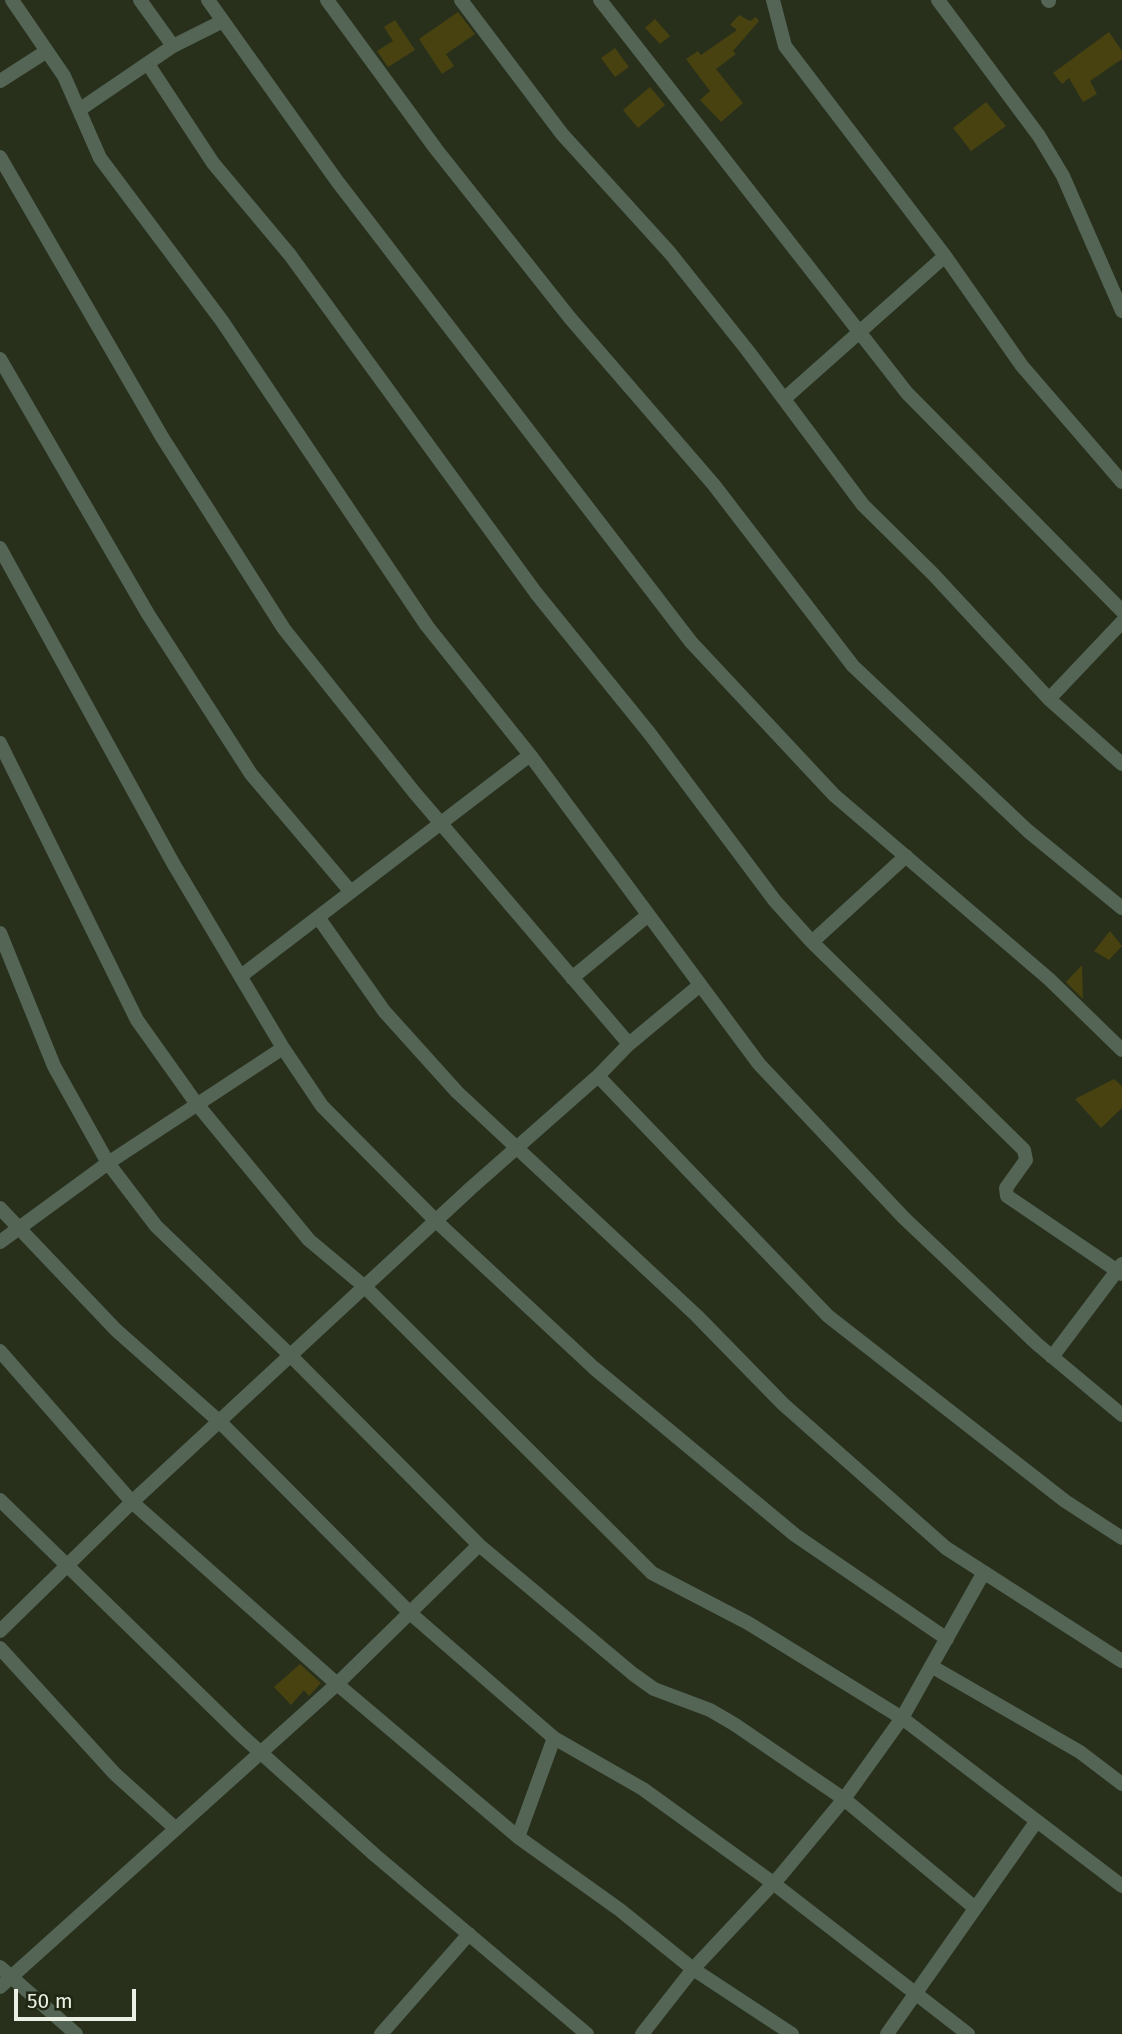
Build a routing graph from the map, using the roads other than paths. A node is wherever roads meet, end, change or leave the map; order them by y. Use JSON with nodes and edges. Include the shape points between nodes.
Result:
{"nodes":[{"id":1,"x":12,"y":0,"type":"edge"},
{"id":2,"x":140,"y":0,"type":"edge"},
{"id":3,"x":208,"y":0,"type":"edge"},
{"id":4,"x":327,"y":0,"type":"edge"},
{"id":5,"x":461,"y":0,"type":"edge"},
{"id":6,"x":600,"y":0,"type":"edge"},
{"id":7,"x":773,"y":0,"type":"edge"},
{"id":8,"x":938,"y":0,"type":"edge"},
{"id":9,"x":223,"y":21,"type":"junction"},
{"id":10,"x":173,"y":46,"type":"junction"},
{"id":11,"x":47,"y":51,"type":"junction"},
{"id":12,"x":148,"y":64,"type":"junction"},
{"id":13,"x":0,"y":81,"type":"edge"},
{"id":14,"x":79,"y":110,"type":"junction"},
{"id":15,"x":0,"y":157,"type":"edge"},
{"id":16,"x":945,"y":256,"type":"junction"},
{"id":17,"x":1118,"y":293,"type":"edge"},
{"id":18,"x":1122,"y":311,"type":"edge"},
{"id":19,"x":862,"y":333,"type":"junction"},
{"id":20,"x":0,"y":359,"type":"edge"},
{"id":21,"x":784,"y":398,"type":"junction"},
{"id":22,"x":1122,"y":482,"type":"edge"},
{"id":23,"x":0,"y":548,"type":"edge"},
{"id":24,"x":1122,"y":611,"type":"edge"},
{"id":25,"x":1122,"y":622,"type":"edge"},
{"id":26,"x":1049,"y":699,"type":"junction"},
{"id":27,"x":0,"y":743,"type":"edge"},
{"id":28,"x":530,"y":755,"type":"junction"},
{"id":29,"x":1122,"y":764,"type":"edge"},
{"id":30,"x":441,"y":824,"type":"junction"},
{"id":31,"x":906,"y":856,"type":"junction"},
{"id":32,"x":351,"y":892,"type":"junction"},
{"id":33,"x":1122,"y":908,"type":"edge"},
{"id":34,"x":648,"y":916,"type":"junction"},
{"id":35,"x":318,"y":917,"type":"junction"},
{"id":36,"x":0,"y":933,"type":"edge"},
{"id":37,"x":812,"y":942,"type":"junction"},
{"id":38,"x":241,"y":976,"type":"junction"},
{"id":39,"x":572,"y":978,"type":"junction"},
{"id":40,"x":700,"y":985,"type":"junction"},
{"id":41,"x":629,"y":1044,"type":"junction"},
{"id":42,"x":283,"y":1048,"type":"junction"},
{"id":43,"x":1122,"y":1050,"type":"edge"},
{"id":44,"x":598,"y":1076,"type":"junction"},
{"id":45,"x":196,"y":1102,"type":"junction"},
{"id":46,"x":516,"y":1148,"type":"junction"},
{"id":47,"x":108,"y":1163,"type":"junction"},
{"id":48,"x":0,"y":1208,"type":"edge"},
{"id":49,"x":436,"y":1221,"type":"junction"},
{"id":50,"x":18,"y":1229,"type":"junction"},
{"id":51,"x":0,"y":1242,"type":"edge"},
{"id":52,"x":1120,"y":1269,"type":"edge"},
{"id":53,"x":365,"y":1287,"type":"junction"},
{"id":54,"x":0,"y":1351,"type":"edge"},
{"id":55,"x":291,"y":1356,"type":"junction"},
{"id":56,"x":1052,"y":1357,"type":"junction"},
{"id":57,"x":1122,"y":1415,"type":"edge"},
{"id":58,"x":220,"y":1423,"type":"junction"},
{"id":59,"x":0,"y":1500,"type":"edge"},
{"id":60,"x":132,"y":1502,"type":"junction"},
{"id":61,"x":1122,"y":1538,"type":"edge"},
{"id":62,"x":479,"y":1545,"type":"junction"},
{"id":63,"x":68,"y":1568,"type":"junction"},
{"id":64,"x":984,"y":1573,"type":"junction"},
{"id":65,"x":410,"y":1613,"type":"junction"},
{"id":66,"x":0,"y":1631,"type":"edge"},
{"id":67,"x":947,"y":1639,"type":"junction"},
{"id":68,"x":0,"y":1648,"type":"edge"},
{"id":69,"x":1122,"y":1661,"type":"edge"},
{"id":70,"x":932,"y":1666,"type":"junction"},
{"id":71,"x":337,"y":1684,"type":"junction"},
{"id":72,"x":902,"y":1718,"type":"junction"},
{"id":73,"x":554,"y":1738,"type":"junction"},
{"id":74,"x":262,"y":1751,"type":"junction"},
{"id":75,"x":1122,"y":1784,"type":"edge"},
{"id":76,"x":844,"y":1800,"type":"junction"},
{"id":77,"x":1036,"y":1822,"type":"junction"},
{"id":78,"x":176,"y":1829,"type":"junction"},
{"id":79,"x":518,"y":1837,"type":"junction"},
{"id":80,"x":773,"y":1884,"type":"junction"},
{"id":81,"x":1122,"y":1886,"type":"edge"},
{"id":82,"x":975,"y":1908,"type":"junction"},
{"id":83,"x":469,"y":1934,"type":"junction"},
{"id":84,"x":0,"y":1966,"type":"edge"},
{"id":85,"x":693,"y":1969,"type":"junction"},
{"id":86,"x":12,"y":1976,"type":"junction"},
{"id":87,"x":0,"y":1987,"type":"edge"},
{"id":88,"x":915,"y":1995,"type":"junction"},
{"id":89,"x":76,"y":2034,"type":"edge"},
{"id":90,"x":381,"y":2034,"type":"edge"},
{"id":91,"x":587,"y":2034,"type":"edge"},
{"id":92,"x":642,"y":2034,"type":"edge"},
{"id":93,"x":792,"y":2034,"type":"edge"},
{"id":94,"x":887,"y":2034,"type":"edge"},
{"id":95,"x":968,"y":2034,"type":"edge"}],
"edges":[{"from":1,"to":11,"type":"street"},
{"from":2,"to":10,"type":"street"},
{"from":3,"to":9,"type":"street"},
{"from":4,"to":33,"type":"street","via":[[436,149],[578,328],[714,485],[853,666],[1028,831]]},
{"from":5,"to":21,"type":"street","via":[[562,134],[670,253]]},
{"from":6,"to":19,"type":"street"},
{"from":7,"to":16,"type":"street","via":[[785,46]]},
{"from":8,"to":17,"type":"street","via":[[1039,136]]},
{"from":9,"to":10,"type":"street"},
{"from":9,"to":31,"type":"street","via":[[337,181],[691,642],[834,795]]},
{"from":10,"to":12,"type":"street"},
{"from":11,"to":13,"type":"street"},
{"from":11,"to":14,"type":"street"},
{"from":12,"to":14,"type":"street"},
{"from":12,"to":37,"type":"street","via":[[213,163],[290,255],[536,593],[650,734],[775,901]]},
{"from":14,"to":28,"type":"street","via":[[100,158],[222,321],[427,626]]},
{"from":15,"to":30,"type":"street","via":[[162,437],[284,629]]},
{"from":16,"to":19,"type":"street"},
{"from":16,"to":22,"type":"street","via":[[1022,366]]},
{"from":17,"to":18,"type":"street"},
{"from":19,"to":21,"type":"street"},
{"from":19,"to":24,"type":"street","via":[[907,393]]},
{"from":20,"to":32,"type":"street","via":[[148,614],[251,774]]},
{"from":21,"to":26,"type":"street","via":[[863,505]]},
{"from":23,"to":38,"type":"street","via":[[159,839]]},
{"from":25,"to":26,"type":"street"},
{"from":26,"to":29,"type":"street"},
{"from":27,"to":45,"type":"street","via":[[137,1020]]},
{"from":28,"to":30,"type":"street"},
{"from":28,"to":34,"type":"street"},
{"from":30,"to":32,"type":"street"},
{"from":30,"to":39,"type":"street"},
{"from":31,"to":37,"type":"street"},
{"from":31,"to":43,"type":"street","via":[[1049,979]]},
{"from":32,"to":35,"type":"street"},
{"from":34,"to":39,"type":"street"},
{"from":34,"to":40,"type":"street"},
{"from":35,"to":38,"type":"street"},
{"from":35,"to":46,"type":"street","via":[[384,1011],[457,1092]]},
{"from":36,"to":47,"type":"street","via":[[54,1066]]},
{"from":37,"to":52,"type":"street","via":[[1024,1150],[1026,1160],[1006,1188],[1007,1196]]},
{"from":38,"to":42,"type":"street"},
{"from":39,"to":41,"type":"street"},
{"from":40,"to":41,"type":"street"},
{"from":40,"to":56,"type":"street","via":[[759,1064],[904,1218]]},
{"from":41,"to":44,"type":"street"},
{"from":42,"to":45,"type":"street"},
{"from":42,"to":49,"type":"street","via":[[322,1106]]},
{"from":44,"to":46,"type":"street"},
{"from":44,"to":61,"type":"street","via":[[828,1316],[1065,1501]]},
{"from":45,"to":47,"type":"street"},
{"from":45,"to":53,"type":"street","via":[[309,1240]]},
{"from":46,"to":49,"type":"street"},
{"from":46,"to":64,"type":"street","via":[[697,1316],[783,1404],[946,1548]]},
{"from":47,"to":50,"type":"street"},
{"from":47,"to":55,"type":"street","via":[[156,1226]]},
{"from":48,"to":50,"type":"street"},
{"from":49,"to":53,"type":"street"},
{"from":49,"to":67,"type":"street","via":[[594,1368],[795,1535]]},
{"from":50,"to":51,"type":"street"},
{"from":50,"to":58,"type":"street","via":[[116,1330]]},
{"from":52,"to":56,"type":"street"},
{"from":53,"to":55,"type":"street"},
{"from":53,"to":72,"type":"street","via":[[652,1573],[748,1623]]},
{"from":54,"to":60,"type":"street"},
{"from":55,"to":58,"type":"street"},
{"from":55,"to":62,"type":"street"},
{"from":56,"to":57,"type":"street"},
{"from":58,"to":60,"type":"street"},
{"from":58,"to":65,"type":"street"},
{"from":59,"to":63,"type":"street"},
{"from":60,"to":63,"type":"street"},
{"from":60,"to":71,"type":"street"},
{"from":62,"to":65,"type":"street"},
{"from":62,"to":76,"type":"street","via":[[643,1682],[718,1715]]},
{"from":63,"to":66,"type":"street"},
{"from":63,"to":74,"type":"street"},
{"from":64,"to":67,"type":"street"},
{"from":64,"to":69,"type":"street"},
{"from":65,"to":71,"type":"street"},
{"from":65,"to":73,"type":"street"},
{"from":67,"to":70,"type":"street"},
{"from":68,"to":78,"type":"street","via":[[115,1774]]},
{"from":70,"to":72,"type":"street"},
{"from":70,"to":75,"type":"street","via":[[1080,1752]]},
{"from":71,"to":74,"type":"street"},
{"from":71,"to":79,"type":"street"},
{"from":72,"to":76,"type":"street"},
{"from":72,"to":77,"type":"street"},
{"from":73,"to":79,"type":"street"},
{"from":73,"to":80,"type":"street","via":[[643,1789]]},
{"from":74,"to":78,"type":"street"},
{"from":74,"to":83,"type":"street"},
{"from":76,"to":80,"type":"street"},
{"from":76,"to":82,"type":"street"},
{"from":77,"to":81,"type":"street"},
{"from":77,"to":82,"type":"street"},
{"from":78,"to":86,"type":"street"},
{"from":79,"to":85,"type":"street"},
{"from":80,"to":85,"type":"street"},
{"from":80,"to":88,"type":"street"},
{"from":82,"to":88,"type":"street"},
{"from":83,"to":90,"type":"street"},
{"from":83,"to":91,"type":"street"},
{"from":84,"to":86,"type":"street"},
{"from":85,"to":92,"type":"street"},
{"from":85,"to":93,"type":"street"},
{"from":86,"to":87,"type":"street"},
{"from":86,"to":89,"type":"street"},
{"from":88,"to":94,"type":"street"},
{"from":88,"to":95,"type":"street"}]}
